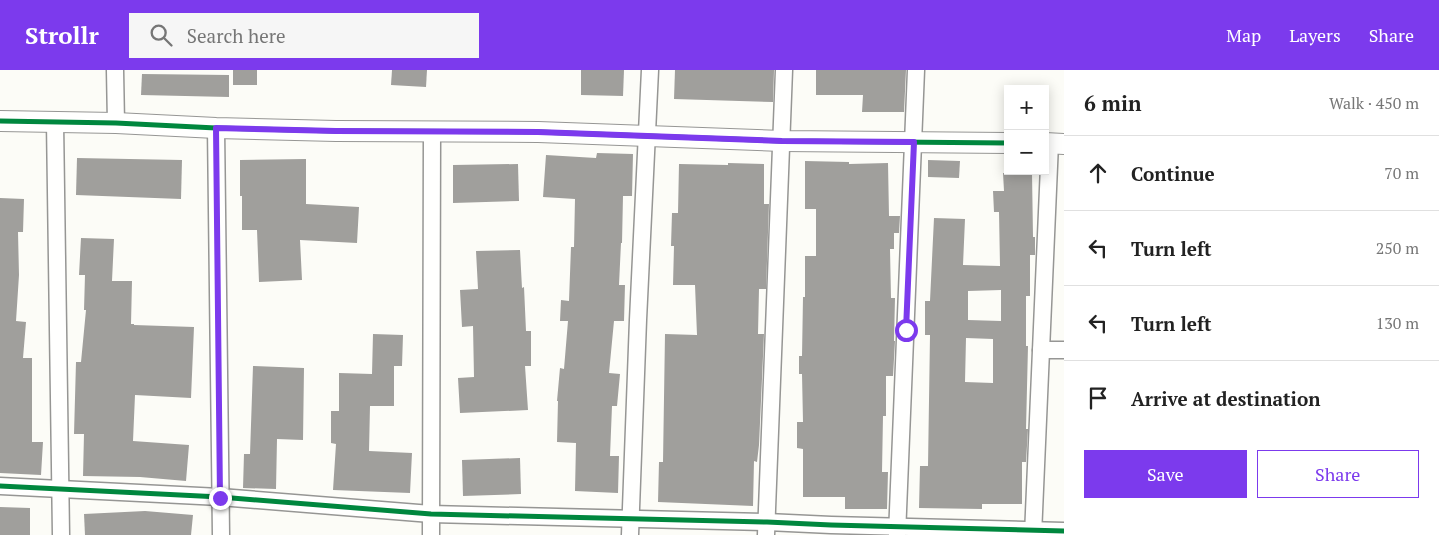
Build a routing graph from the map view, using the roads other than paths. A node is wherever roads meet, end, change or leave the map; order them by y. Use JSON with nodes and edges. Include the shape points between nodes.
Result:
{"nodes":[{"id":1,"x":115,"y":70,"type":"edge"},
{"id":2,"x":650,"y":70,"type":"edge"},
{"id":3,"x":784,"y":70,"type":"edge"},
{"id":4,"x":916,"y":70,"type":"edge"},
{"id":5,"x":0,"y":121,"type":"edge"},
{"id":6,"x":55,"y":122,"type":"junction"},
{"id":7,"x":116,"y":123,"type":"junction"},
{"id":8,"x":216,"y":128,"type":"junction"},
{"id":9,"x":432,"y":131,"type":"junction"},
{"id":10,"x":647,"y":137,"type":"junction"},
{"id":11,"x":782,"y":141,"type":"junction"},
{"id":12,"x":914,"y":142,"type":"junction"},
{"id":13,"x":1004,"y":143,"type":"edge"},
{"id":14,"x":1053,"y":143,"type":"edge"},
{"id":15,"x":1041,"y":350,"type":"junction"},
{"id":16,"x":1064,"y":350,"type":"edge"},
{"id":17,"x":0,"y":486,"type":"edge"},
{"id":18,"x":61,"y":488,"type":"junction"},
{"id":19,"x":220,"y":498,"type":"junction"},
{"id":20,"x":432,"y":514,"type":"junction"},
{"id":21,"x":630,"y":527,"type":"edge"},
{"id":22,"x":767,"y":528,"type":"edge"},
{"id":23,"x":897,"y":531,"type":"edge"},
{"id":24,"x":1064,"y":531,"type":"edge"},
{"id":25,"x":1033,"y":532,"type":"edge"},
{"id":26,"x":61,"y":535,"type":"edge"},
{"id":27,"x":221,"y":535,"type":"edge"},
{"id":28,"x":431,"y":535,"type":"edge"}],
"edges":[{"from":1,"to":7,"type":"street"},
{"from":2,"to":10,"type":"street"},
{"from":3,"to":11,"type":"street"},
{"from":4,"to":12,"type":"street"},
{"from":5,"to":6,"type":"street"},
{"from":6,"to":7,"type":"street"},
{"from":6,"to":18,"type":"street"},
{"from":7,"to":8,"type":"street"},
{"from":8,"to":9,"type":"street"},
{"from":8,"to":19,"type":"street"},
{"from":9,"to":10,"type":"street"},
{"from":9,"to":20,"type":"street"},
{"from":10,"to":11,"type":"street"},
{"from":10,"to":21,"type":"street"},
{"from":11,"to":12,"type":"street"},
{"from":11,"to":22,"type":"street"},
{"from":12,"to":13,"type":"street"},
{"from":12,"to":23,"type":"street"},
{"from":14,"to":15,"type":"street"},
{"from":15,"to":16,"type":"street"},
{"from":15,"to":25,"type":"street"},
{"from":17,"to":18,"type":"street"},
{"from":18,"to":19,"type":"street"},
{"from":18,"to":26,"type":"street"},
{"from":19,"to":20,"type":"street"},
{"from":19,"to":27,"type":"street"},
{"from":20,"to":21,"type":"street"},
{"from":20,"to":28,"type":"street"},
{"from":21,"to":22,"type":"street"},
{"from":22,"to":23,"type":"street"},
{"from":23,"to":25,"type":"street"},
{"from":24,"to":25,"type":"street"}]}
